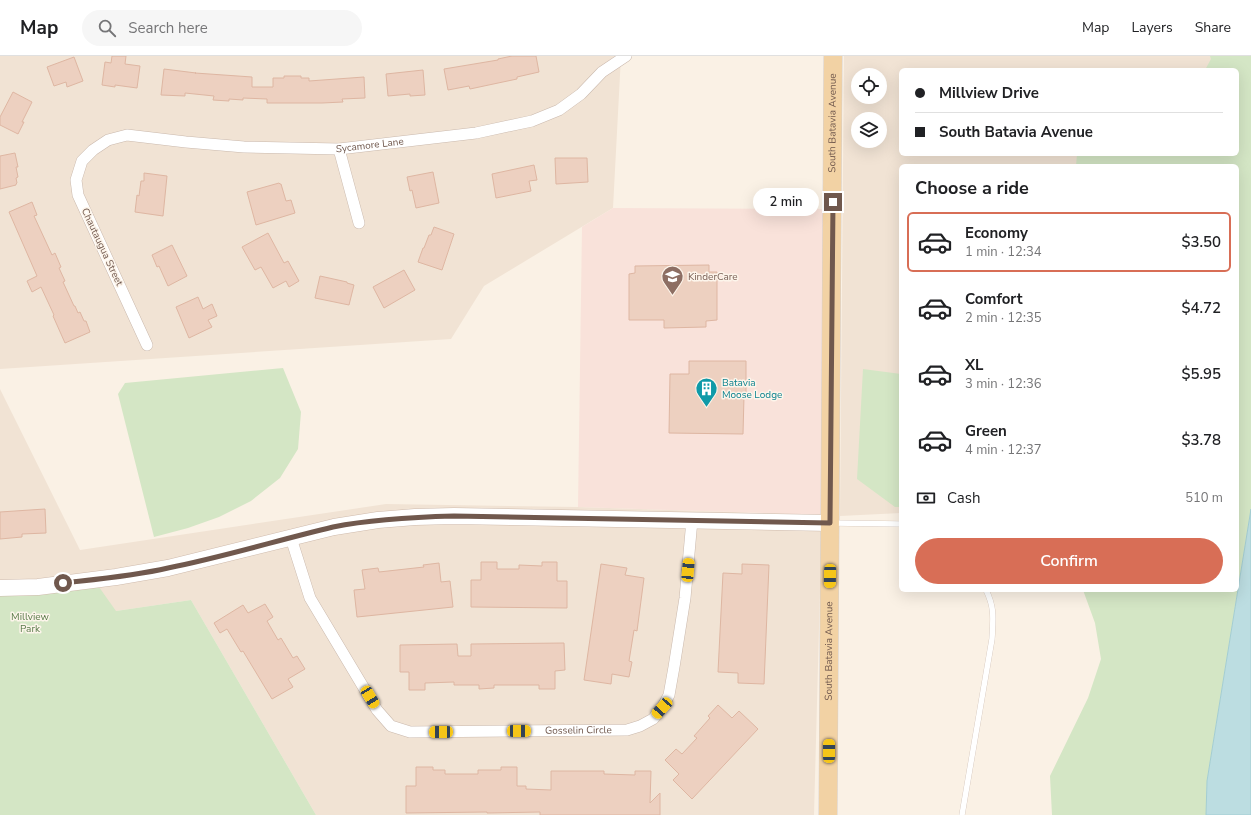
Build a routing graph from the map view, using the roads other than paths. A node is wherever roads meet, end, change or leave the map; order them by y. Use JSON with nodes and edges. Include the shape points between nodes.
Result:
{"nodes":[{"id":1,"x":626,"y":56,"type":"edge"},
{"id":2,"x":833,"y":56,"type":"edge"},
{"id":3,"x":339,"y":149,"type":"junction"},
{"id":4,"x":93,"y":150,"type":"joint"},
{"id":5,"x":359,"y":223,"type":"dead end"},
{"id":6,"x":147,"y":345,"type":"dead end"},
{"id":7,"x":692,"y":520,"type":"junction"},
{"id":8,"x":830,"y":523,"type":"junction"},
{"id":9,"x":899,"y":524,"type":"edge"},
{"id":10,"x":291,"y":538,"type":"junction"},
{"id":11,"x":0,"y":588,"type":"edge"},
{"id":12,"x":987,"y":592,"type":"edge"},
{"id":13,"x":828,"y":815,"type":"edge"},
{"id":14,"x":962,"y":815,"type":"edge"}],
"edges":[{"from":1,"to":3,"type":"street","name":"Sycamore Lane","via":[[602,72],[581,94],[559,110],[532,121],[476,132]]},
{"from":2,"to":8,"type":"main road","name":"South Batavia Avenue"},
{"from":3,"to":4,"type":"street","name":"Sycamore Lane","via":[[244,147],[127,135],[108,140]]},
{"from":3,"to":5,"type":"street"},
{"from":4,"to":6,"type":"street","name":"Chautaugua Street","via":[[82,161],[76,180],[78,195]]},
{"from":7,"to":8,"type":"street"},
{"from":7,"to":10,"type":"street","via":[[415,517],[334,527]]},
{"from":7,"to":10,"type":"street","name":"Gosselin Circle","via":[[685,598],[668,695],[653,719],[627,730],[410,732],[391,726],[377,710],[310,598]]},
{"from":8,"to":9,"type":"lane"},
{"from":8,"to":13,"type":"main road","name":"South Batavia Avenue"},
{"from":10,"to":11,"type":"street","via":[[146,572],[38,586]]},
{"from":12,"to":14,"type":"lane","via":[[994,615],[992,639]]}]}
